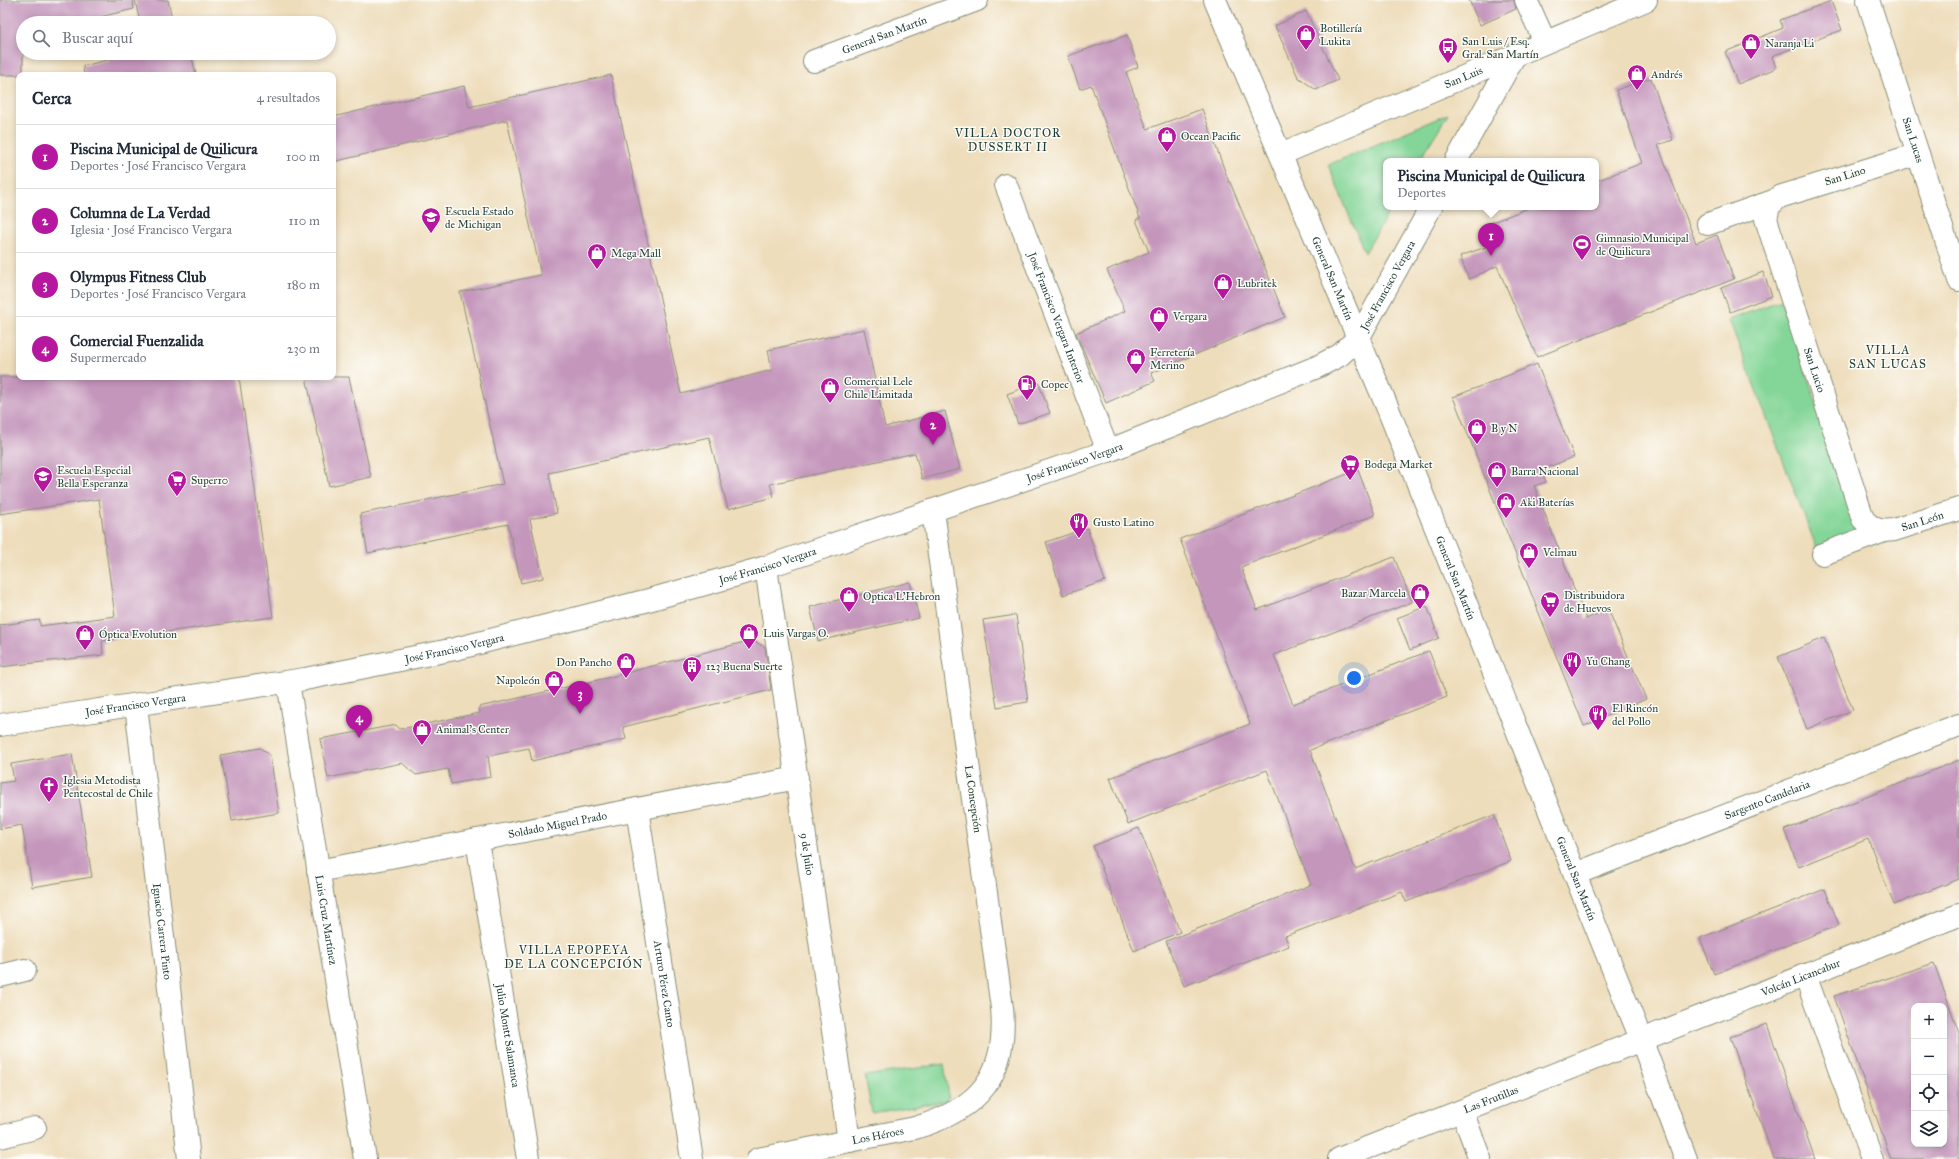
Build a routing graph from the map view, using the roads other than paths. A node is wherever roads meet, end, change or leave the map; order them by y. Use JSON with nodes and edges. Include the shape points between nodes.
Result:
{"nodes":[{"id":1,"x":977,"y":0,"type":"edge"},
{"id":2,"x":1215,"y":0,"type":"edge"},
{"id":3,"x":1526,"y":0,"type":"edge"},
{"id":4,"x":1646,"y":0,"type":"edge"},
{"id":5,"x":1868,"y":0,"type":"edge"},
{"id":6,"x":1545,"y":42,"type":"junction"},
{"id":7,"x":1515,"y":55,"type":"junction"},
{"id":8,"x":814,"y":61,"type":"dead end"},
{"id":9,"x":1281,"y":154,"type":"junction"},
{"id":10,"x":1918,"y":154,"type":"junction"},
{"id":11,"x":1458,"y":158,"type":"edge"},
{"id":12,"x":1006,"y":185,"type":"dead end"},
{"id":13,"x":1771,"y":204,"type":"junction"},
{"id":14,"x":1429,"y":210,"type":"edge"},
{"id":15,"x":1708,"y":224,"type":"dead end"},
{"id":16,"x":1959,"y":280,"type":"edge"},
{"id":17,"x":1359,"y":337,"type":"junction"},
{"id":18,"x":1108,"y":451,"type":"junction"},
{"id":19,"x":1959,"y":509,"type":"edge"},
{"id":20,"x":932,"y":510,"type":"junction"},
{"id":21,"x":1880,"y":530,"type":"junction"},
{"id":22,"x":1823,"y":554,"type":"dead end"},
{"id":23,"x":766,"y":567,"type":"junction"},
{"id":24,"x":288,"y":682,"type":"junction"},
{"id":25,"x":136,"y":705,"type":"junction"},
{"id":26,"x":0,"y":725,"type":"edge"},
{"id":27,"x":1959,"y":725,"type":"edge"},
{"id":28,"x":797,"y":778,"type":"junction"},
{"id":29,"x":637,"y":809,"type":"junction"},
{"id":30,"x":477,"y":840,"type":"junction"},
{"id":31,"x":318,"y":871,"type":"junction"},
{"id":32,"x":1575,"y":874,"type":"junction"},
{"id":33,"x":1959,"y":915,"type":"edge"},
{"id":34,"x":24,"y":970,"type":"dead end"},
{"id":35,"x":1805,"y":975,"type":"junction"},
{"id":36,"x":0,"y":976,"type":"edge"},
{"id":37,"x":1642,"y":1040,"type":"junction"},
{"id":38,"x":986,"y":1086,"type":"joint"},
{"id":39,"x":1462,"y":1110,"type":"junction"},
{"id":40,"x":35,"y":1128,"type":"dead end"},
{"id":41,"x":0,"y":1137,"type":"edge"},
{"id":42,"x":849,"y":1141,"type":"junction"},
{"id":43,"x":189,"y":1159,"type":"edge"},
{"id":44,"x":365,"y":1159,"type":"edge"},
{"id":45,"x":528,"y":1159,"type":"edge"},
{"id":46,"x":692,"y":1159,"type":"edge"},
{"id":47,"x":758,"y":1159,"type":"edge"},
{"id":48,"x":1339,"y":1159,"type":"edge"},
{"id":49,"x":1480,"y":1159,"type":"edge"},
{"id":50,"x":1686,"y":1159,"type":"edge"},
{"id":51,"x":1872,"y":1159,"type":"edge"}],
"edges":[{"from":1,"to":8,"type":"street","name":"General San Martín"},
{"from":2,"to":9,"type":"street","name":"General San Martín"},
{"from":3,"to":6,"type":"street"},
{"from":4,"to":6,"type":"street","name":"San Luis"},
{"from":5,"to":10,"type":"street","name":"San Lucas"},
{"from":6,"to":7,"type":"street","name":"San Luis"},
{"from":7,"to":9,"type":"street","name":"San Luis"},
{"from":7,"to":11,"type":"street"},
{"from":9,"to":17,"type":"street","name":"General San Martín"},
{"from":10,"to":13,"type":"street","name":"San Lino","via":[[1785,195]]},
{"from":10,"to":16,"type":"street","name":"San Lucas"},
{"from":12,"to":18,"type":"street","name":"José Francisco Vergara Interior"},
{"from":13,"to":15,"type":"street","name":"San Lino"},
{"from":13,"to":21,"type":"street","name":"San Lucio","via":[[1766,219],[1767,226],[1863,519]]},
{"from":14,"to":17,"type":"street","name":"José Francisco Vergara"},
{"from":17,"to":18,"type":"street","name":"José Francisco Vergara","via":[[1340,355],[1317,367]]},
{"from":17,"to":32,"type":"street","name":"General San Martín"},
{"from":18,"to":20,"type":"street","name":"José Francisco Vergara"},
{"from":19,"to":21,"type":"street","name":"San León","via":[[1894,530]]},
{"from":20,"to":23,"type":"street","name":"José Francisco Vergara"},
{"from":20,"to":38,"type":"street","name":"La Concepción","via":[[1004,1030],[999,1057]]},
{"from":21,"to":22,"type":"street","name":"San León"},
{"from":23,"to":24,"type":"street","name":"José Francisco Vergara","via":[[455,650]]},
{"from":23,"to":28,"type":"street","name":"9 de Julio"},
{"from":24,"to":25,"type":"street","name":"José Francisco Vergara"},
{"from":24,"to":31,"type":"street","name":"Luis Cruz Martínez"},
{"from":25,"to":26,"type":"street","name":"José Francisco Vergara"},
{"from":25,"to":43,"type":"street","name":"Ignacio Carrera Pinto"},
{"from":27,"to":32,"type":"street","name":"Sargento Candelaria"},
{"from":28,"to":29,"type":"street","name":"Soldado Miguel Prado"},
{"from":28,"to":42,"type":"street","name":"9 de Julio"},
{"from":29,"to":30,"type":"street","name":"Soldado Miguel Prado"},
{"from":29,"to":46,"type":"street","name":"Arturo Pérez Canto"},
{"from":30,"to":31,"type":"street","name":"Soldado Miguel Prado"},
{"from":30,"to":45,"type":"street","name":"Julio Montt Salamanca"},
{"from":31,"to":44,"type":"street","name":"Luis Cruz Martínez"},
{"from":32,"to":37,"type":"street","name":"General San Martín"},
{"from":33,"to":35,"type":"street","name":"Volcán Licancabur"},
{"from":34,"to":36,"type":"street"},
{"from":35,"to":37,"type":"street","name":"Volcán Licancabur"},
{"from":35,"to":51,"type":"street"},
{"from":37,"to":39,"type":"street","name":"Las Frutillas"},
{"from":37,"to":50,"type":"street","name":"General San Martín"},
{"from":38,"to":42,"type":"street","name":"Los Héroes","via":[[955,1113],[936,1122]]},
{"from":39,"to":48,"type":"street","name":"Las Frutillas"},
{"from":39,"to":49,"type":"street"},
{"from":40,"to":41,"type":"street"},
{"from":42,"to":47,"type":"street","name":"Los Héroes"}]}
